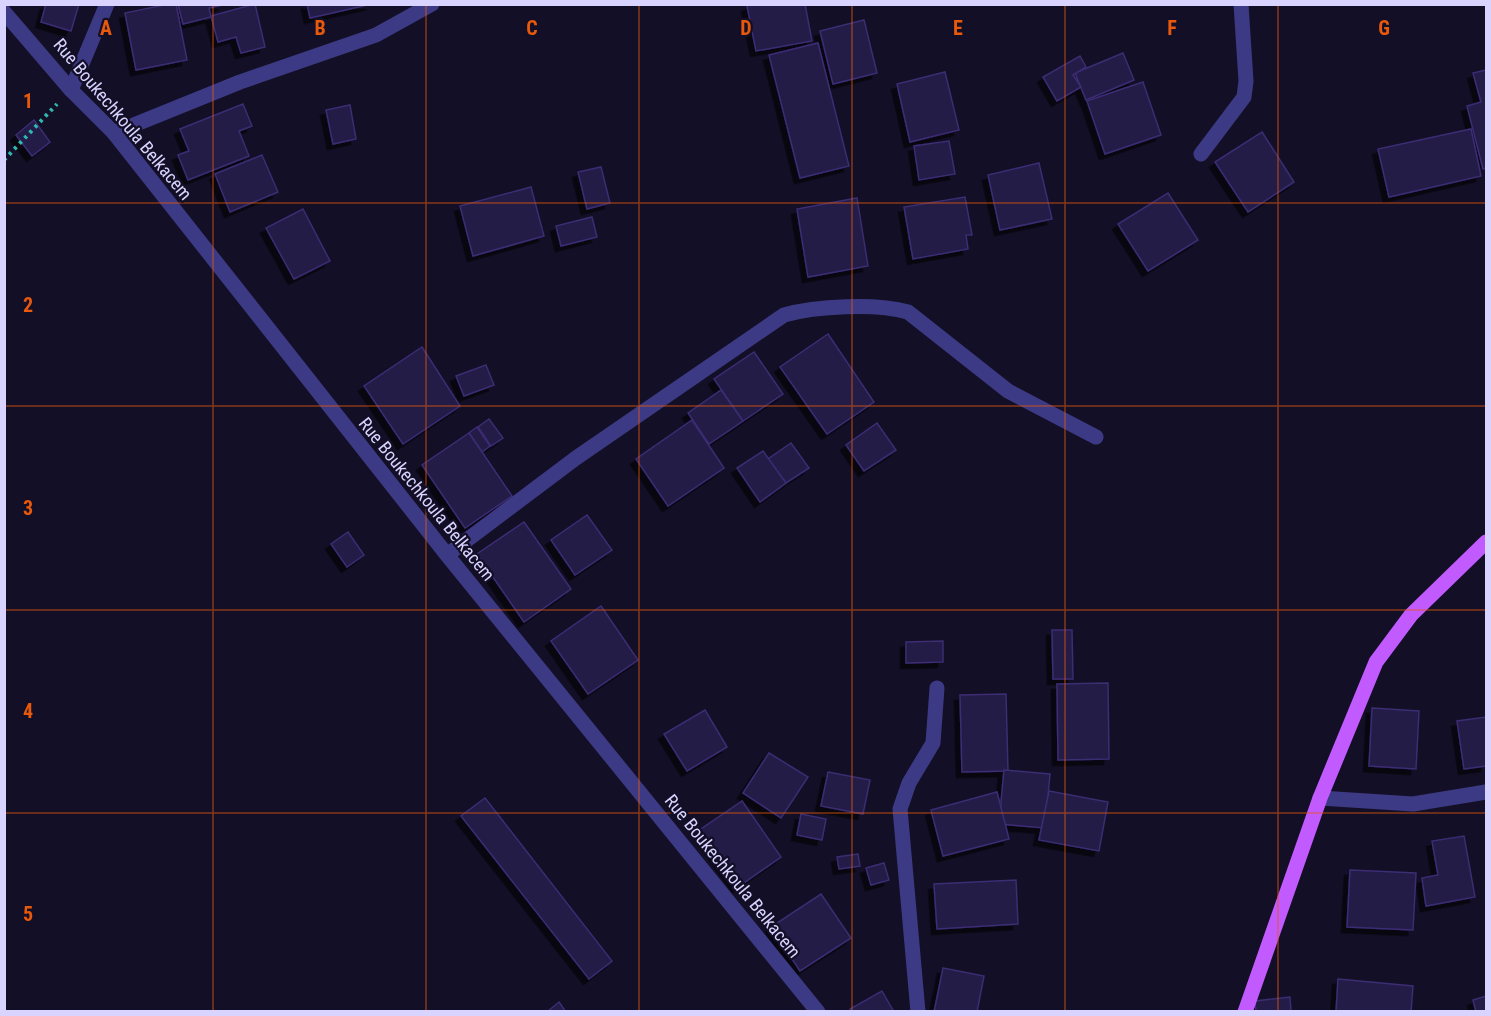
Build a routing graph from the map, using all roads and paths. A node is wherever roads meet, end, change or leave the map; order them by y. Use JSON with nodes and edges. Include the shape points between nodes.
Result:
{"nodes":[{"id":1,"x":107,"y":4,"type":"edge"},
{"id":2,"x":432,"y":4,"type":"edge"},
{"id":3,"x":1241,"y":4,"type":"edge"},
{"id":4,"x":4,"y":12,"type":"edge"},
{"id":5,"x":71,"y":90,"type":"junction"},
{"id":6,"x":114,"y":133,"type":"junction"},
{"id":7,"x":1201,"y":154,"type":"dead end"},
{"id":8,"x":4,"y":160,"type":"edge"},
{"id":9,"x":1096,"y":437,"type":"dead end"},
{"id":10,"x":1486,"y":542,"type":"edge"},
{"id":11,"x":447,"y":555,"type":"junction"},
{"id":12,"x":937,"y":688,"type":"dead end"},
{"id":13,"x":1486,"y":792,"type":"edge"},
{"id":14,"x":1320,"y":798,"type":"junction"},
{"id":15,"x":818,"y":1011,"type":"edge"},
{"id":16,"x":918,"y":1011,"type":"edge"},
{"id":17,"x":1245,"y":1011,"type":"edge"}],
"edges":[{"from":1,"to":5,"type":"street"},
{"from":2,"to":6,"type":"street","via":[[376,35],[240,82]]},
{"from":3,"to":7,"type":"street","via":[[1244,97]]},
{"from":4,"to":5,"type":"street","name":"Rue Boukechkoula Belkacem"},
{"from":5,"to":6,"type":"street","name":"Rue Boukechkoula Belkacem"},
{"from":5,"to":8,"type":"path"},
{"from":6,"to":11,"type":"street","name":"Rue Boukechkoula Belkacem"},
{"from":9,"to":11,"type":"street","via":[[1008,392],[908,312],[846,308],[797,312],[784,315],[576,458]]},
{"from":10,"to":14,"type":"main road","via":[[1411,615],[1376,662]]},
{"from":11,"to":15,"type":"street","name":"Rue Boukechkoula Belkacem"},
{"from":12,"to":16,"type":"street","via":[[933,743],[909,783],[900,808]]},
{"from":13,"to":14,"type":"street","via":[[1413,804]]},
{"from":14,"to":17,"type":"main road"}]}
